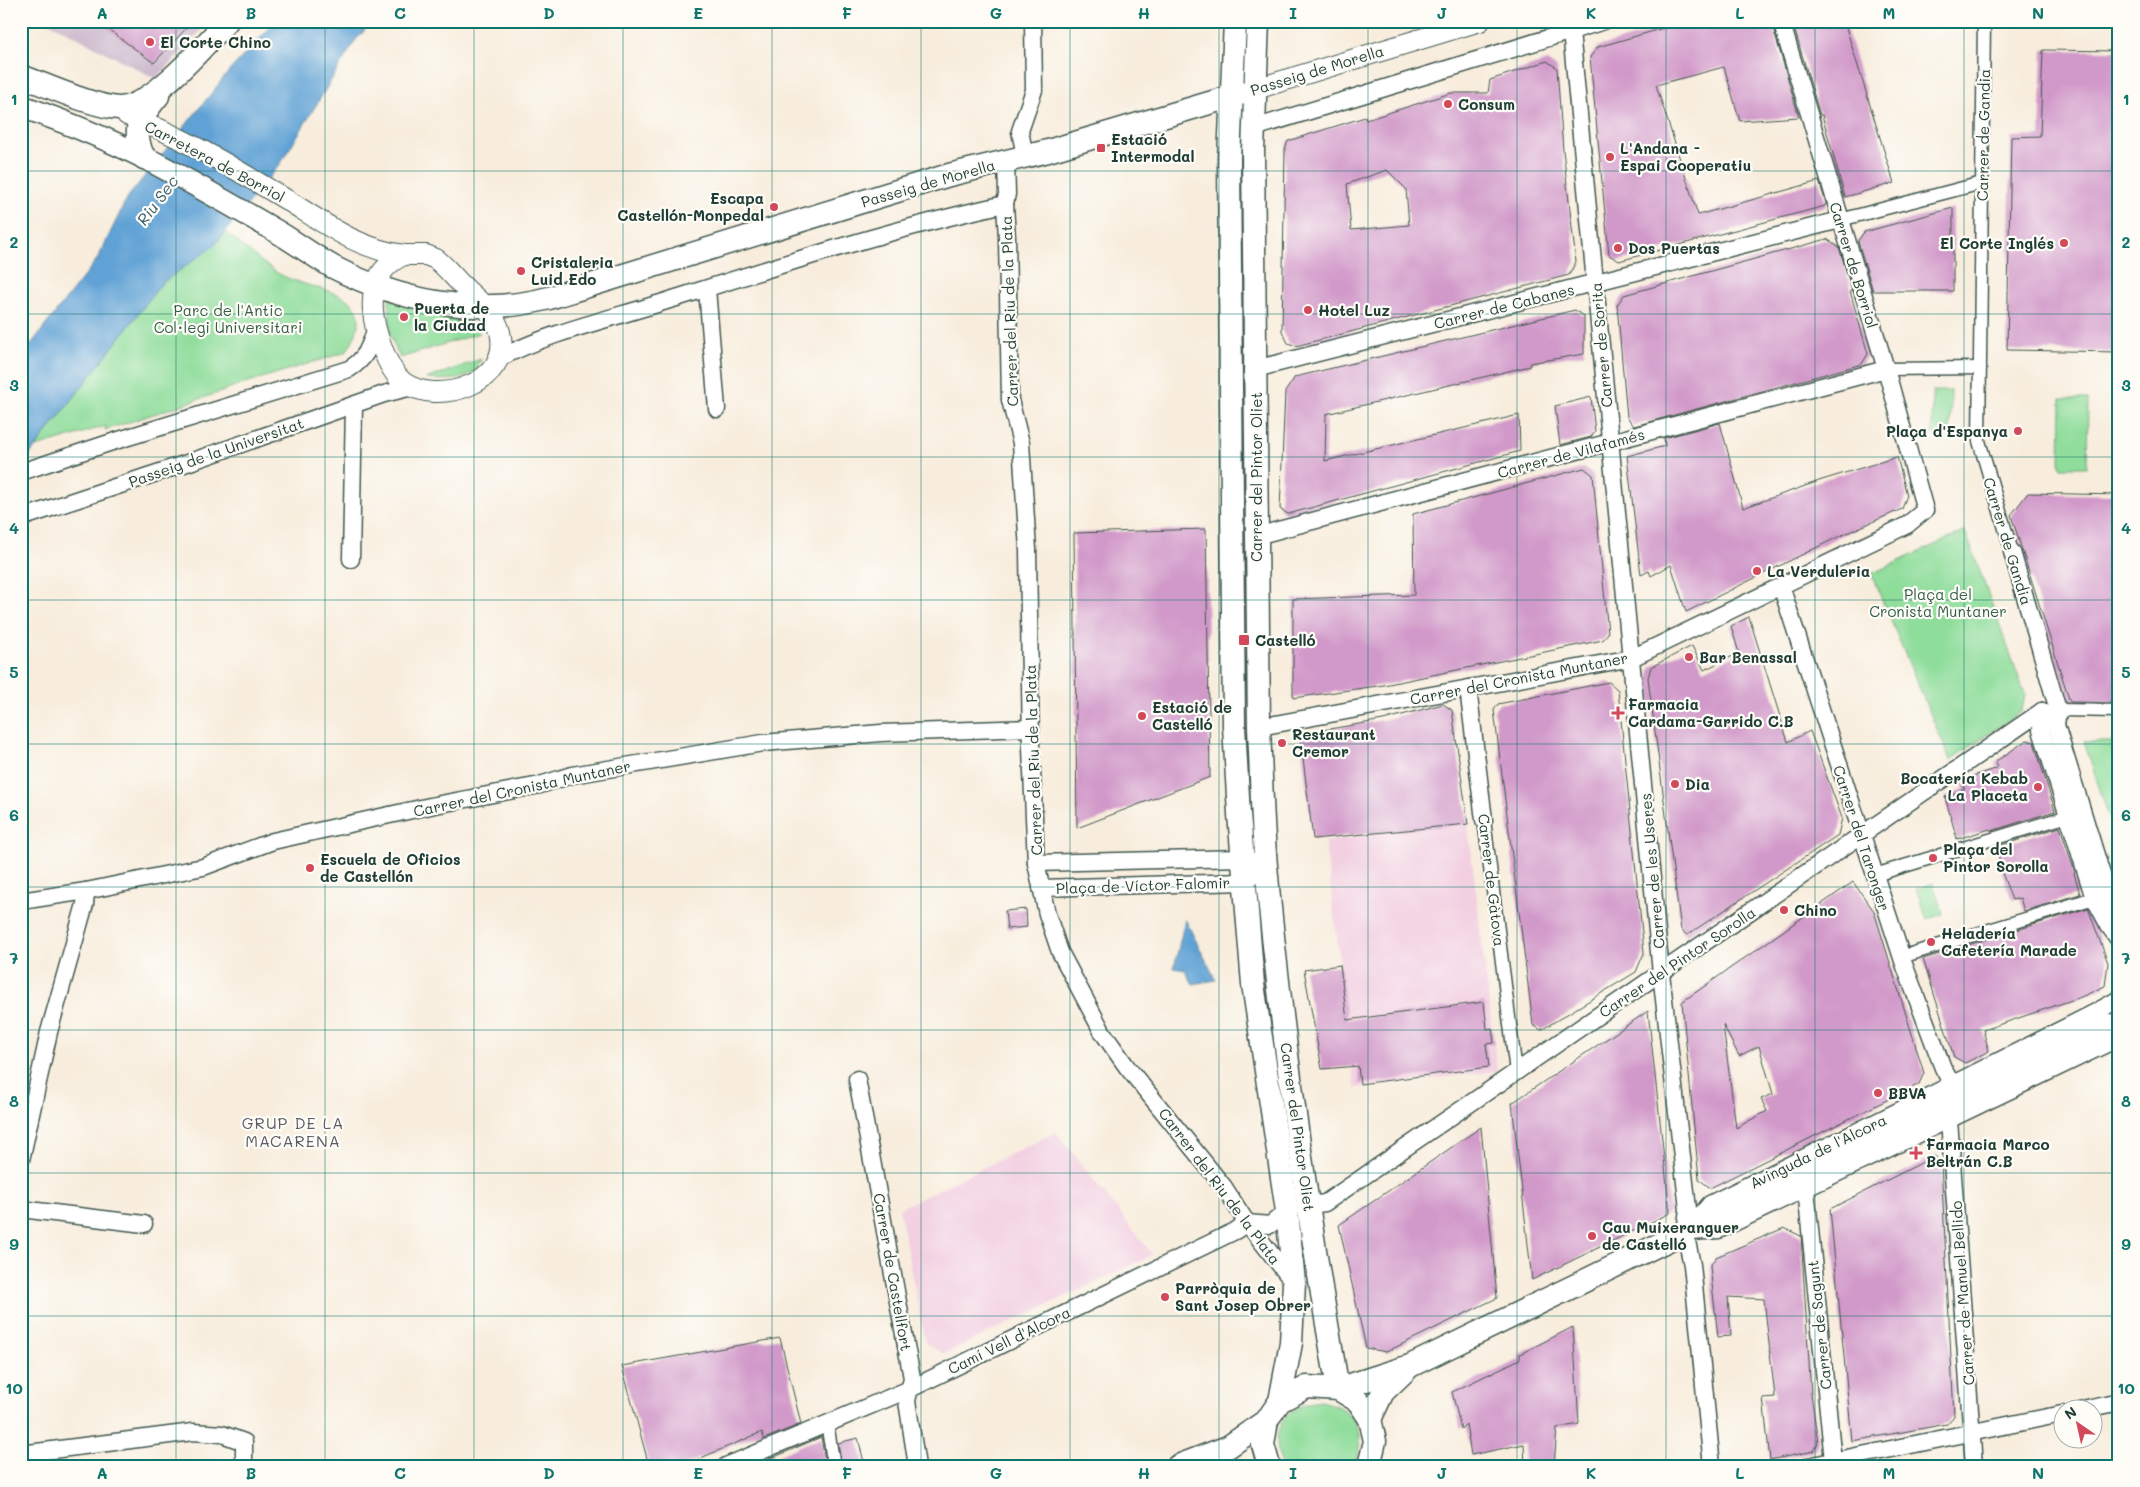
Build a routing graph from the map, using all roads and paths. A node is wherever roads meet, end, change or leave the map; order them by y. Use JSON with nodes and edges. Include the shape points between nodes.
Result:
{"nodes":[{"id":1,"x":227,"y":21,"type":"edge"},
{"id":2,"x":1032,"y":21,"type":"edge"},
{"id":3,"x":1235,"y":21,"type":"edge"},
{"id":4,"x":1258,"y":21,"type":"edge"},
{"id":5,"x":1480,"y":21,"type":"edge"},
{"id":6,"x":1604,"y":21,"type":"edge"},
{"id":7,"x":1781,"y":21,"type":"edge"},
{"id":8,"x":1984,"y":21,"type":"edge"},
{"id":9,"x":1571,"y":31,"type":"junction"},
{"id":10,"x":182,"y":69,"type":"junction"},
{"id":11,"x":21,"y":76,"type":"edge"},
{"id":12,"x":1256,"y":89,"type":"junction"},
{"id":13,"x":1231,"y":96,"type":"junction"},
{"id":14,"x":102,"y":105,"type":"junction"},
{"id":15,"x":21,"y":106,"type":"edge"},
{"id":16,"x":139,"y":120,"type":"junction"},
{"id":17,"x":1254,"y":128,"type":"junction"},
{"id":18,"x":1016,"y":158,"type":"junction"},
{"id":19,"x":148,"y":160,"type":"junction"},
{"id":20,"x":1982,"y":183,"type":"junction"},
{"id":21,"x":1005,"y":204,"type":"junction"},
{"id":22,"x":1840,"y":220,"type":"junction"},
{"id":23,"x":404,"y":255,"type":"junction"},
{"id":24,"x":1595,"y":282,"type":"junction"},
{"id":25,"x":374,"y":285,"type":"junction"},
{"id":26,"x":707,"y":288,"type":"junction"},
{"id":27,"x":485,"y":307,"type":"junction"},
{"id":28,"x":376,"y":328,"type":"junction"},
{"id":29,"x":498,"y":359,"type":"junction"},
{"id":30,"x":1980,"y":368,"type":"junction"},
{"id":31,"x":1255,"y":369,"type":"junction"},
{"id":32,"x":1886,"y":369,"type":"junction"},
{"id":33,"x":412,"y":387,"type":"junction"},
{"id":34,"x":354,"y":405,"type":"junction"},
{"id":35,"x":717,"y":409,"type":"dead end"},
{"id":36,"x":1610,"y":442,"type":"junction"},
{"id":37,"x":21,"y":472,"type":"edge"},
{"id":38,"x":1925,"y":510,"type":"joint"},
{"id":39,"x":21,"y":518,"type":"edge"},
{"id":40,"x":1256,"y":536,"type":"junction"},
{"id":41,"x":2012,"y":552,"type":"joint"},
{"id":42,"x":351,"y":559,"type":"dead end"},
{"id":43,"x":1781,"y":586,"type":"junction"},
{"id":44,"x":1632,"y":658,"type":"junction"},
{"id":45,"x":1468,"y":688,"type":"junction"},
{"id":46,"x":2119,"y":711,"type":"edge"},
{"id":47,"x":2052,"y":715,"type":"junction"},
{"id":48,"x":1259,"y":727,"type":"junction"},
{"id":49,"x":1031,"y":728,"type":"junction"},
{"id":50,"x":2068,"y":816,"type":"junction"},
{"id":51,"x":1484,"y":820,"type":"joint"},
{"id":52,"x":1861,"y":836,"type":"junction"},
{"id":53,"x":1242,"y":858,"type":"junction"},
{"id":54,"x":1036,"y":863,"type":"junction"},
{"id":55,"x":1266,"y":865,"type":"junction"},
{"id":56,"x":1875,"y":876,"type":"junction"},
{"id":57,"x":1244,"y":882,"type":"junction"},
{"id":58,"x":1041,"y":888,"type":"junction"},
{"id":59,"x":86,"y":891,"type":"junction"},
{"id":60,"x":2094,"y":898,"type":"junction"},
{"id":61,"x":21,"y":901,"type":"edge"},
{"id":62,"x":2119,"y":912,"type":"edge"},
{"id":63,"x":2119,"y":940,"type":"edge"},
{"id":64,"x":1902,"y":957,"type":"junction"},
{"id":65,"x":1661,"y":973,"type":"junction"},
{"id":66,"x":2119,"y":999,"type":"edge"},
{"id":67,"x":2114,"y":1031,"type":"edge"},
{"id":68,"x":1516,"y":1072,"type":"junction"},
{"id":69,"x":857,"y":1079,"type":"dead end"},
{"id":70,"x":1956,"y":1083,"type":"junction"},
{"id":71,"x":1949,"y":1120,"type":"junction"},
{"id":72,"x":21,"y":1160,"type":"edge"},
{"id":73,"x":1806,"y":1190,"type":"junction"},
{"id":74,"x":1309,"y":1205,"type":"junction"},
{"id":75,"x":21,"y":1209,"type":"edge"},
{"id":76,"x":1287,"y":1211,"type":"junction"},
{"id":77,"x":1247,"y":1223,"type":"junction"},
{"id":78,"x":144,"y":1224,"type":"dead end"},
{"id":79,"x":1685,"y":1232,"type":"junction"},
{"id":80,"x":1294,"y":1282,"type":"junction"},
{"id":81,"x":1410,"y":1366,"type":"junction"},
{"id":82,"x":910,"y":1389,"type":"junction"},
{"id":83,"x":1338,"y":1389,"type":"junction"},
{"id":84,"x":1280,"y":1401,"type":"junction"},
{"id":85,"x":2119,"y":1402,"type":"edge"},
{"id":86,"x":2102,"y":1406,"type":"edge"},
{"id":87,"x":2052,"y":1416,"type":"edge"},
{"id":88,"x":1370,"y":1419,"type":"junction"},
{"id":89,"x":1267,"y":1420,"type":"junction"},
{"id":90,"x":827,"y":1423,"type":"junction"},
{"id":91,"x":1972,"y":1432,"type":"junction"},
{"id":92,"x":21,"y":1454,"type":"edge"},
{"id":93,"x":1833,"y":1460,"type":"junction"},
{"id":94,"x":244,"y":1466,"type":"edge"},
{"id":95,"x":726,"y":1466,"type":"edge"},
{"id":96,"x":834,"y":1466,"type":"edge"},
{"id":97,"x":917,"y":1466,"type":"edge"},
{"id":98,"x":1178,"y":1466,"type":"edge"},
{"id":99,"x":1269,"y":1466,"type":"edge"},
{"id":100,"x":1369,"y":1466,"type":"edge"},
{"id":101,"x":1712,"y":1466,"type":"edge"},
{"id":102,"x":1808,"y":1466,"type":"edge"},
{"id":103,"x":1974,"y":1466,"type":"edge"}],
"edges":[{"from":1,"to":10,"type":"main road"},
{"from":2,"to":18,"type":"street","name":"Carrer del Riu de la Plata","via":[[1034,90],[1020,130]]},
{"from":3,"to":13,"type":"main road","name":"Carrer del Pintor Oliet"},
{"from":4,"to":12,"type":"main road","name":"Carrer del Pintor Oliet"},
{"from":5,"to":12,"type":"street","name":"Passeig de Morella"},
{"from":6,"to":9,"type":"street"},
{"from":7,"to":22,"type":"street","name":"Carrer de Borriol"},
{"from":8,"to":20,"type":"street","name":"Carrer de Gandia"},
{"from":9,"to":17,"type":"street"},
{"from":9,"to":24,"type":"street","name":"Carrer de Sorita"},
{"from":10,"to":14,"type":"main road","via":[[134,105],[116,108]]},
{"from":10,"to":16,"type":"main road"},
{"from":11,"to":14,"type":"main road","name":"Carretera de Borriol"},
{"from":12,"to":13,"type":"main road","name":"Passeig de Morella"},
{"from":12,"to":17,"type":"main road","name":"Carrer del Pintor Oliet"},
{"from":13,"to":18,"type":"main road","name":"Passeig de Morella"},
{"from":13,"to":53,"type":"main road","name":"Carrer del Pintor Oliet","via":[[1234,726]]},
{"from":14,"to":16,"type":"street","name":"Carretera de Borriol"},
{"from":15,"to":19,"type":"main road","name":"Carretera de Borriol"},
{"from":16,"to":19,"type":"main road","via":[[137,136]]},
{"from":16,"to":23,"type":"street","name":"Carretera de Borriol","via":[[264,186],[353,241],[386,253]]},
{"from":17,"to":31,"type":"main road","name":"Carrer del Pintor Oliet"},
{"from":18,"to":21,"type":"street","name":"Carrer del Riu de la Plata"},
{"from":18,"to":27,"type":"main road","name":"Passeig de Morella","via":[[916,185],[549,298]]},
{"from":19,"to":25,"type":"main road","name":"Carretera de Borriol","via":[[277,231],[332,266]]},
{"from":20,"to":22,"type":"street"},
{"from":20,"to":30,"type":"street","name":"Carrer de Gandia"},
{"from":21,"to":26,"type":"street","via":[[942,218]]},
{"from":21,"to":49,"type":"street","name":"Carrer del Riu de la Plata","via":[[1010,400],[1021,443],[1028,550]]},
{"from":22,"to":24,"type":"street","name":"Carrer de Cabanes"},
{"from":22,"to":32,"type":"street","name":"Carrer de Borriol"},
{"from":23,"to":25,"type":"street","via":[[388,265]]},
{"from":23,"to":27,"type":"street","name":"Carretera de Borriol","via":[[426,255],[436,259]]},
{"from":24,"to":31,"type":"street","name":"Carrer de Cabanes"},
{"from":24,"to":36,"type":"street","name":"Carrer de Sorita"},
{"from":25,"to":27,"type":"main road","name":"Passeig de Morella","via":[[438,302]]},
{"from":25,"to":28,"type":"street","via":[[372,300]]},
{"from":26,"to":29,"type":"street","via":[[542,340]]},
{"from":26,"to":35,"type":"street"},
{"from":27,"to":29,"type":"street","name":"Carretera de Borriol","via":[[500,332],[502,342]]},
{"from":28,"to":33,"type":"street","via":[[398,378]]},
{"from":28,"to":37,"type":"street","via":[[365,356],[349,369]]},
{"from":29,"to":33,"type":"street","via":[[492,370],[474,385],[432,391]]},
{"from":30,"to":32,"type":"street"},
{"from":30,"to":41,"type":"street","name":"Carrer de Gandia","via":[[1979,441]]},
{"from":31,"to":40,"type":"main road","name":"Carrer del Pintor Oliet"},
{"from":32,"to":36,"type":"street","name":"Carrer de Vilafamés"},
{"from":32,"to":38,"type":"street","name":"Carrer de Borriol"},
{"from":33,"to":34,"type":"street","name":"Passeig de la Universitat"},
{"from":34,"to":39,"type":"street","name":"Passeig de la Universitat"},
{"from":34,"to":42,"type":"street"},
{"from":36,"to":40,"type":"street","name":"Carrer de Vilafamés"},
{"from":36,"to":44,"type":"street","name":"Carrer de Sorita"},
{"from":38,"to":43,"type":"street","name":"Carrer del Cronista Muntaner","via":[[1907,526]]},
{"from":40,"to":48,"type":"main road","name":"Carrer del Pintor Oliet"},
{"from":41,"to":47,"type":"street","name":"Carrer de Gandia"},
{"from":43,"to":44,"type":"street","name":"Carrer del Cronista Muntaner"},
{"from":43,"to":52,"type":"street","name":"Carrer del Taronger"},
{"from":44,"to":45,"type":"street","name":"Carrer del Cronista Muntaner"},
{"from":44,"to":65,"type":"street","name":"Carrer de les Useres"},
{"from":45,"to":48,"type":"street","name":"Carrer del Cronista Muntaner"},
{"from":45,"to":51,"type":"street","name":"Carrer de Gàtova"},
{"from":46,"to":47,"type":"street"},
{"from":47,"to":50,"type":"street","name":"Carrer de Gandia","via":[[2041,730]]},
{"from":47,"to":52,"type":"street","name":"Carrer del Pintor Sorolla"},
{"from":47,"to":62,"type":"street","name":"Carrer de Gandia","via":[[2108,894]]},
{"from":48,"to":55,"type":"main road","name":"Carrer del Pintor Oliet"},
{"from":49,"to":54,"type":"street","name":"Carrer del Riu de la Plata"},
{"from":49,"to":59,"type":"street","name":"Carrer del Cronista Muntaner","via":[[881,733],[764,743],[572,775],[540,785],[273,841],[202,867]]},
{"from":50,"to":56,"type":"street"},
{"from":50,"to":60,"type":"street","name":"Carrer de Gandia"},
{"from":51,"to":68,"type":"street","name":"Carrer de Gàtova"},
{"from":52,"to":56,"type":"street","name":"Carrer del Taronger"},
{"from":52,"to":65,"type":"street","name":"Carrer del Pintor Sorolla"},
{"from":53,"to":54,"type":"street","name":"Plaça de Víctor Falomir"},
{"from":53,"to":55,"type":"street"},
{"from":53,"to":57,"type":"main road","name":"Carrer del Pintor Oliet"},
{"from":54,"to":58,"type":"street","name":"Carrer del Riu de la Plata"},
{"from":55,"to":57,"type":"street"},
{"from":55,"to":74,"type":"main road","name":"Carrer del Pintor Oliet","via":[[1278,982]]},
{"from":56,"to":64,"type":"street","name":"Carrer del Taronger"},
{"from":57,"to":58,"type":"street","name":"Plaça de Víctor Falomir"},
{"from":57,"to":76,"type":"main road","name":"Carrer del Pintor Oliet","via":[[1254,984]]},
{"from":58,"to":77,"type":"street","name":"Carrer del Riu de la Plata","via":[[1060,952],[1104,1033],[1127,1067],[1224,1186]]},
{"from":59,"to":61,"type":"street","name":"Carrer del Cronista Muntaner"},
{"from":59,"to":72,"type":"street","via":[[49,1032]]},
{"from":60,"to":63,"type":"street","name":"Carrer de Gandia"},
{"from":60,"to":64,"type":"street"},
{"from":64,"to":70,"type":"street","name":"Carrer del Taronger","via":[[1943,1068],[1949,1079]]},
{"from":65,"to":68,"type":"street","name":"Carrer del Pintor Sorolla"},
{"from":65,"to":79,"type":"street","name":"Carrer de les Useres","via":[[1688,1209]]},
{"from":66,"to":70,"type":"street","name":"Avinguda de l'Alcora"},
{"from":67,"to":71,"type":"street","name":"Avinguda de l'Alcora"},
{"from":67,"to":79,"type":"main road","name":"Avinguda de l'Alcora"},
{"from":68,"to":74,"type":"street","name":"Carrer del Pintor Sorolla","via":[[1324,1203]]},
{"from":69,"to":82,"type":"street","name":"Carrer de Castellfort","via":[[912,1378]]},
{"from":70,"to":79,"type":"street","name":"Avinguda de l'Alcora","via":[[1710,1204]]},
{"from":71,"to":73,"type":"street","name":"Avinguda de l'Alcora"},
{"from":71,"to":91,"type":"street","name":"Carrer de Manuel Bellido"},
{"from":73,"to":79,"type":"street","name":"Avinguda de l'Alcora","via":[[1719,1230]]},
{"from":73,"to":93,"type":"street","name":"Carrer de Sagunt"},
{"from":74,"to":83,"type":"main road","name":"Carrer del Pintor Oliet"},
{"from":75,"to":78,"type":"street"},
{"from":76,"to":77,"type":"street","via":[[1270,1225]]},
{"from":76,"to":80,"type":"main road","name":"Carrer del Pintor Oliet"},
{"from":77,"to":80,"type":"street","name":"Carrer del Riu de la Plata"},
{"from":77,"to":82,"type":"street","name":"Camí Vell d'Alcora"},
{"from":79,"to":81,"type":"main road","name":"Avinguda de l'Alcora"},
{"from":79,"to":101,"type":"street","name":"Carrer de les Useres","via":[[1692,1265]]},
{"from":80,"to":84,"type":"main road","name":"Carrer del Pintor Oliet","via":[[1291,1343]]},
{"from":81,"to":83,"type":"main road","name":"Avinguda de l'Alcora"},
{"from":81,"to":88,"type":"main road","name":"Avinguda de l'Alcora","via":[[1383,1392]]},
{"from":82,"to":90,"type":"street","name":"Camí Vell d'Alcora"},
{"from":82,"to":97,"type":"street","name":"Carrer de Castellfort","via":[[907,1401]]},
{"from":83,"to":84,"type":"main road","via":[[1307,1387]]},
{"from":83,"to":88,"type":"main road","via":[[1358,1401]]},
{"from":84,"to":89,"type":"main road"},
{"from":85,"to":86,"type":"street"},
{"from":87,"to":91,"type":"street"},
{"from":88,"to":100,"type":"main road","via":[[1375,1441]]},
{"from":89,"to":98,"type":"main road","via":[[1228,1447]]},
{"from":89,"to":99,"type":"main road","via":[[1263,1445]]},
{"from":90,"to":95,"type":"street","name":"Camí Vell d'Alcora"},
{"from":90,"to":96,"type":"street"},
{"from":91,"to":93,"type":"street"},
{"from":91,"to":103,"type":"street","name":"Carrer de Manuel Bellido"},
{"from":92,"to":94,"type":"street","via":[[193,1432],[222,1434],[244,1442]]},
{"from":93,"to":102,"type":"street"}]}
